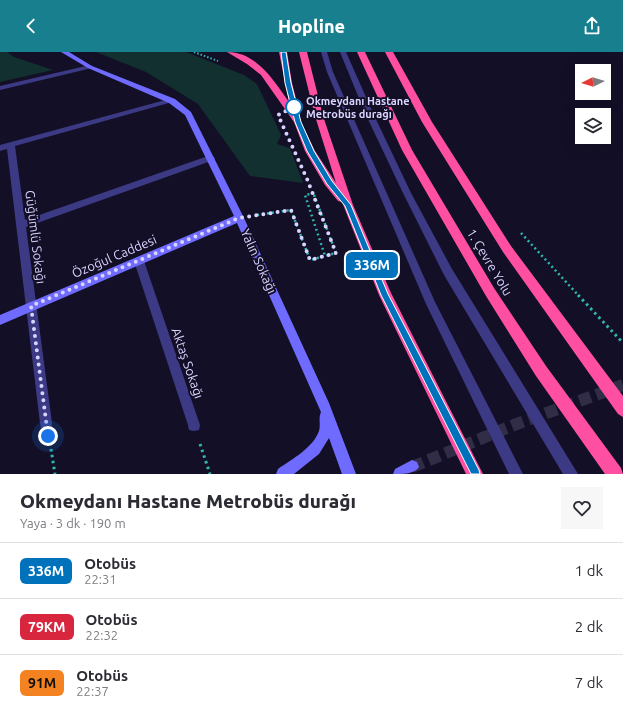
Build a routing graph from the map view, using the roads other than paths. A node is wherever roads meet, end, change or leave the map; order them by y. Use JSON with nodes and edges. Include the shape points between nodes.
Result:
{"nodes":[{"id":1,"x":64,"y":52,"type":"edge"},
{"id":2,"x":231,"y":52,"type":"edge"},
{"id":3,"x":283,"y":52,"type":"edge"},
{"id":4,"x":303,"y":52,"type":"edge"},
{"id":5,"x":324,"y":52,"type":"edge"},
{"id":6,"x":343,"y":52,"type":"edge"},
{"id":7,"x":361,"y":52,"type":"edge"},
{"id":8,"x":389,"y":52,"type":"edge"},
{"id":9,"x":90,"y":67,"type":"junction"},
{"id":10,"x":0,"y":88,"type":"edge"},
{"id":11,"x":172,"y":101,"type":"junction"},
{"id":12,"x":298,"y":122,"type":"junction"},
{"id":13,"x":11,"y":145,"type":"junction"},
{"id":14,"x":0,"y":148,"type":"edge"},
{"id":15,"x":211,"y":158,"type":"junction"},
{"id":16,"x":348,"y":205,"type":"junction"},
{"id":17,"x":239,"y":218,"type":"junction"},
{"id":18,"x":21,"y":225,"type":"junction"},
{"id":19,"x":139,"y":261,"type":"junction"},
{"id":20,"x":31,"y":306,"type":"junction"},
{"id":21,"x":0,"y":320,"type":"edge"},
{"id":22,"x":324,"y":407,"type":"junction"},
{"id":23,"x":623,"y":409,"type":"edge"},
{"id":24,"x":46,"y":423,"type":"road end"},
{"id":25,"x":194,"y":425,"type":"road end"},
{"id":26,"x":283,"y":474,"type":"edge"},
{"id":27,"x":349,"y":474,"type":"edge"},
{"id":28,"x":475,"y":474,"type":"edge"},
{"id":29,"x":516,"y":474,"type":"edge"},
{"id":30,"x":571,"y":474,"type":"edge"},
{"id":31,"x":615,"y":474,"type":"edge"}],
"edges":[{"from":1,"to":9,"type":"main road","name":"Yalın Sokağı"},
{"from":2,"to":12,"type":"highway","via":[[264,73]]},
{"from":3,"to":12,"type":"highway"},
{"from":4,"to":16,"type":"highway","via":[[319,116]]},
{"from":5,"to":29,"type":"street","via":[[333,80],[431,304]]},
{"from":6,"to":30,"type":"street","via":[[407,193],[448,272]]},
{"from":7,"to":31,"type":"highway","name":"1. Çevre Yolu","via":[[407,150],[486,286],[541,371]]},
{"from":8,"to":23,"type":"highway","via":[[431,129],[507,249]]},
{"from":9,"to":10,"type":"street"},
{"from":9,"to":11,"type":"main road","name":"Yalın Sokağı"},
{"from":11,"to":13,"type":"street"},
{"from":11,"to":15,"type":"main road","name":"Yalın Sokağı","via":[[188,114]]},
{"from":12,"to":16,"type":"highway","via":[[310,151]]},
{"from":13,"to":14,"type":"street"},
{"from":13,"to":18,"type":"street","name":"Güğümlü Sokağı"},
{"from":15,"to":17,"type":"main road","name":"Yalın Sokağı"},
{"from":15,"to":18,"type":"street"},
{"from":16,"to":28,"type":"highway","via":[[385,295]]},
{"from":17,"to":19,"type":"main road","name":"Özoğul Caddesi"},
{"from":17,"to":22,"type":"main road","name":"Yalın Sokağı"},
{"from":18,"to":20,"type":"street","name":"Güğümlü Sokağı"},
{"from":19,"to":20,"type":"main road","name":"Özoğul Caddesi"},
{"from":19,"to":25,"type":"street","name":"Aktaş Sokağı"},
{"from":20,"to":21,"type":"main road","name":"Özoğul Caddesi"},
{"from":20,"to":24,"type":"street","name":"Güğümlü Sokağı"},
{"from":22,"to":26,"type":"main road","via":[[326,429],[322,439],[312,451]]},
{"from":22,"to":27,"type":"main road","name":"Yalın Sokağı"}]}
